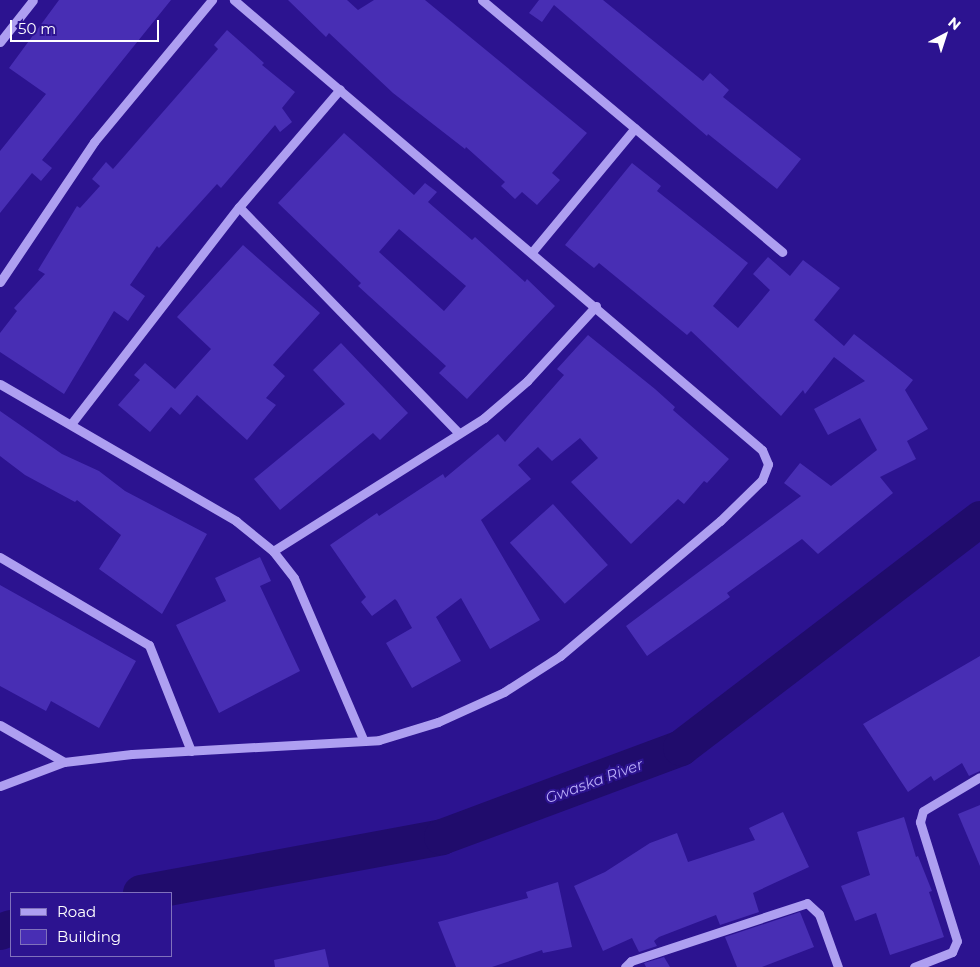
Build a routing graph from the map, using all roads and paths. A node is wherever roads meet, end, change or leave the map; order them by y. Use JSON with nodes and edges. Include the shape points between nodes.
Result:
{"nodes":[{"id":1,"x":33,"y":0,"type":"edge"},
{"id":2,"x":212,"y":0,"type":"edge"},
{"id":3,"x":234,"y":0,"type":"edge"},
{"id":4,"x":482,"y":0,"type":"edge"},
{"id":5,"x":0,"y":42,"type":"edge"},
{"id":6,"x":340,"y":89,"type":"junction"},
{"id":7,"x":635,"y":128,"type":"junction"},
{"id":8,"x":239,"y":207,"type":"junction"},
{"id":9,"x":532,"y":252,"type":"junction"},
{"id":10,"x":782,"y":252,"type":"dead end"},
{"id":11,"x":0,"y":282,"type":"edge"},
{"id":12,"x":596,"y":306,"type":"junction"},
{"id":13,"x":0,"y":384,"type":"edge"},
{"id":14,"x":71,"y":424,"type":"junction"},
{"id":15,"x":459,"y":434,"type":"junction"},
{"id":16,"x":273,"y":551,"type":"junction"},
{"id":17,"x":0,"y":557,"type":"edge"},
{"id":18,"x":0,"y":725,"type":"edge"},
{"id":19,"x":364,"y":741,"type":"junction"},
{"id":20,"x":191,"y":751,"type":"junction"},
{"id":21,"x":64,"y":762,"type":"junction"},
{"id":22,"x":980,"y":777,"type":"edge"},
{"id":23,"x":0,"y":786,"type":"edge"},
{"id":24,"x":625,"y":967,"type":"edge"},
{"id":25,"x":838,"y":967,"type":"edge"},
{"id":26,"x":914,"y":967,"type":"edge"}],
"edges":[{"from":1,"to":5,"type":"street"},
{"from":2,"to":11,"type":"street","via":[[94,142]]},
{"from":3,"to":6,"type":"street"},
{"from":4,"to":7,"type":"street"},
{"from":6,"to":8,"type":"street"},
{"from":6,"to":9,"type":"street"},
{"from":7,"to":9,"type":"street"},
{"from":7,"to":10,"type":"street"},
{"from":8,"to":14,"type":"street"},
{"from":8,"to":15,"type":"street"},
{"from":9,"to":12,"type":"street"},
{"from":12,"to":15,"type":"street","via":[[527,381],[484,418]]},
{"from":12,"to":19,"type":"street","via":[[762,450],[768,464],[762,480],[720,521],[560,656],[504,692],[438,722],[379,740]]},
{"from":13,"to":14,"type":"street"},
{"from":14,"to":16,"type":"street","via":[[236,521]]},
{"from":15,"to":16,"type":"street"},
{"from":16,"to":19,"type":"street","via":[[294,578]]},
{"from":17,"to":20,"type":"street","via":[[150,645]]},
{"from":18,"to":21,"type":"street"},
{"from":19,"to":20,"type":"street"},
{"from":20,"to":21,"type":"street"},
{"from":21,"to":23,"type":"street"},
{"from":22,"to":26,"type":"street","via":[[923,811],[920,822],[957,942],[952,952]]},
{"from":24,"to":25,"type":"street","via":[[631,961],[807,903],[819,914]]}]}
